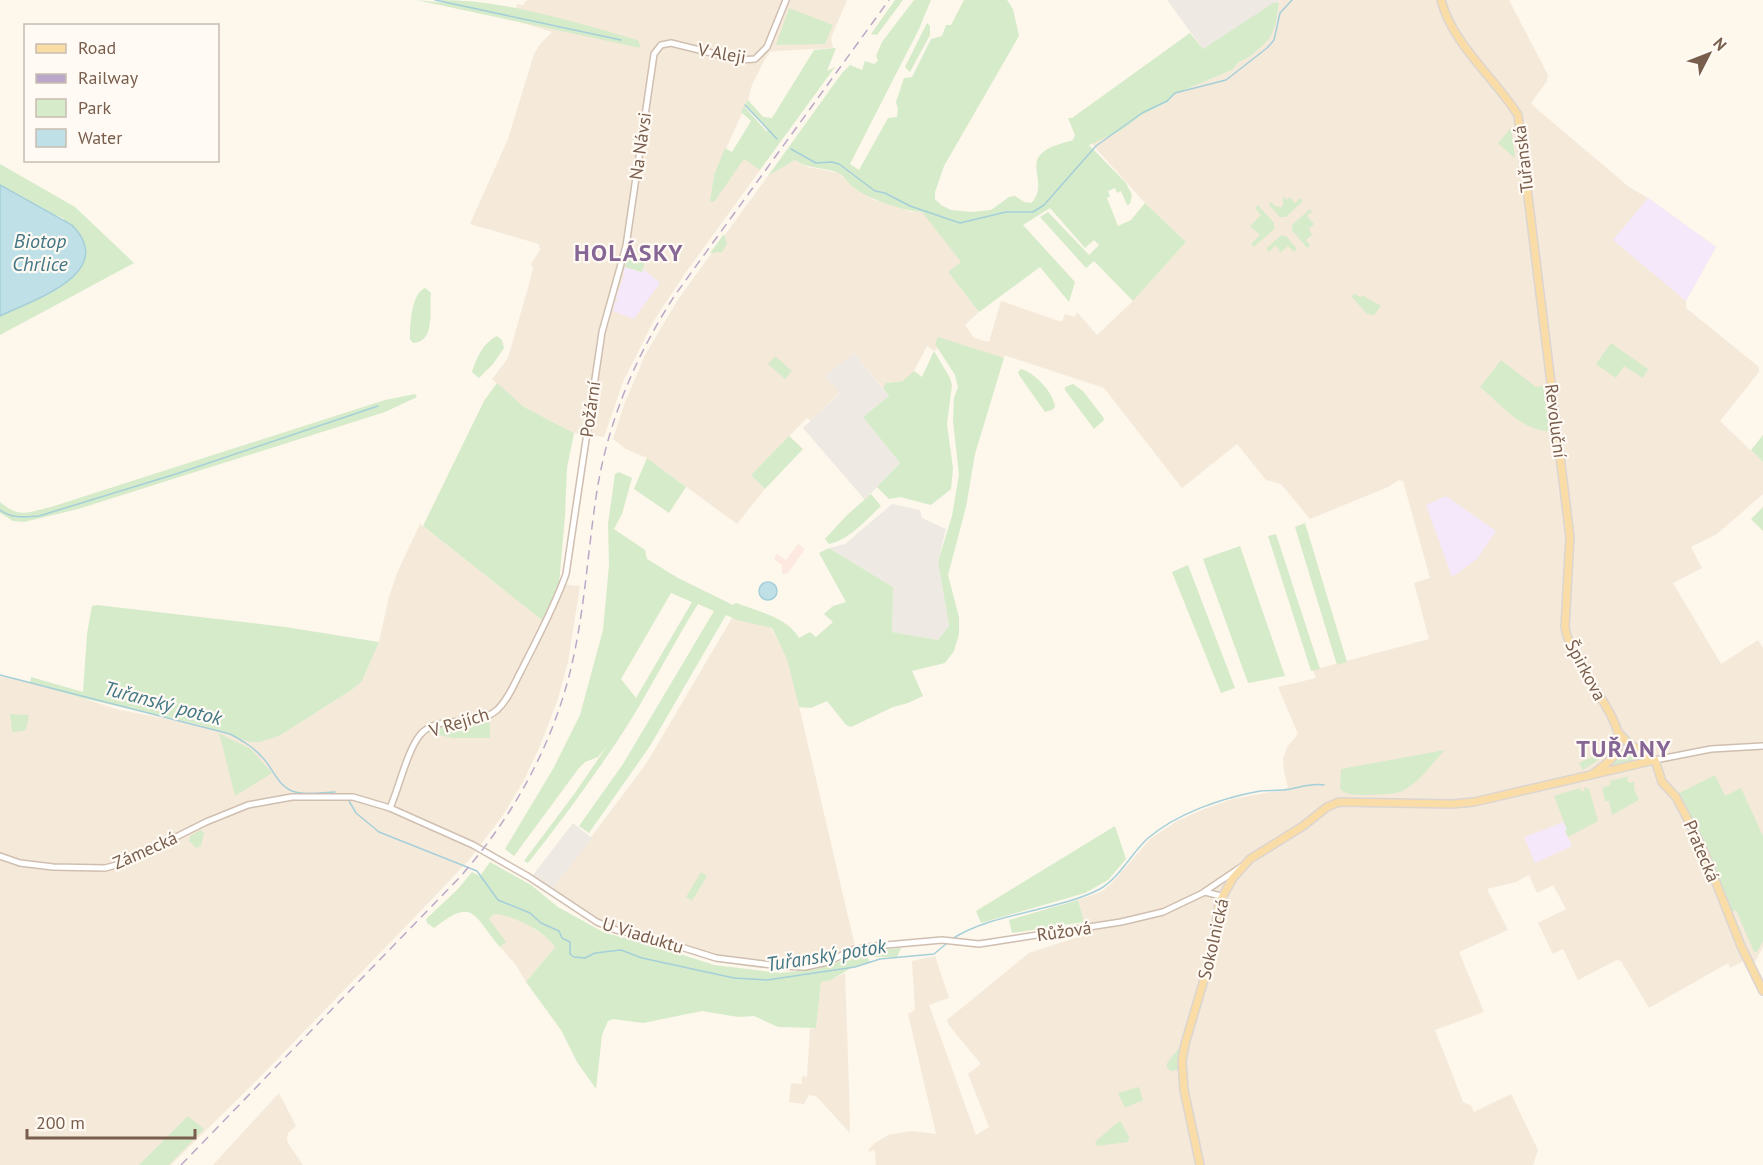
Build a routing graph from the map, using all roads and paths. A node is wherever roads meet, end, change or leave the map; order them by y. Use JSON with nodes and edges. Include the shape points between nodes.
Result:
{"nodes":[{"id":1,"x":786,"y":0,"type":"edge"},
{"id":2,"x":1441,"y":0,"type":"edge"},
{"id":3,"x":658,"y":48,"type":"joint"},
{"id":4,"x":626,"y":246,"type":"joint"},
{"id":5,"x":1541,"y":305,"type":"joint"},
{"id":6,"x":566,"y":574,"type":"joint"},
{"id":7,"x":1567,"y":608,"type":"joint"},
{"id":8,"x":1617,"y":730,"type":"junction"},
{"id":9,"x":1763,"y":746,"type":"edge"},
{"id":10,"x":1655,"y":760,"type":"junction"},
{"id":11,"x":1592,"y":775,"type":"junction"},
{"id":12,"x":339,"y":796,"type":"joint"},
{"id":13,"x":390,"y":808,"type":"junction"},
{"id":14,"x":0,"y":856,"type":"edge"},
{"id":15,"x":1243,"y":866,"type":"junction"},
{"id":16,"x":1203,"y":893,"type":"junction"},
{"id":17,"x":1221,"y":896,"type":"junction"},
{"id":18,"x":900,"y":943,"type":"joint"},
{"id":19,"x":1763,"y":991,"type":"edge"},
{"id":20,"x":1200,"y":1165,"type":"edge"}],
"edges":[{"from":1,"to":3,"type":"street","name":"V Aleji","via":[[767,47],[755,59],[740,60],[671,43]]},
{"from":2,"to":5,"type":"main road","name":"Tuřanská","via":[[1453,30],[1518,115]]},
{"from":3,"to":4,"type":"street","name":"Na Návsi","via":[[652,62]]},
{"from":4,"to":6,"type":"street","name":"Požární","via":[[603,326]]},
{"from":5,"to":7,"type":"main road","name":"Revoluční","via":[[1570,537]]},
{"from":6,"to":13,"type":"street","name":"V Rejích","via":[[557,600],[502,704],[484,718],[437,724],[423,732]]},
{"from":7,"to":8,"type":"main road","name":"Špirkova","via":[[1565,627],[1569,644]]},
{"from":8,"to":10,"type":"main road","via":[[1629,744]]},
{"from":8,"to":11,"type":"main road","via":[[1619,742],[1615,753]]},
{"from":9,"to":10,"type":"street","via":[[1711,749]]},
{"from":10,"to":11,"type":"main road"},
{"from":10,"to":19,"type":"main road","name":"Pratecká","via":[[1662,782],[1675,794],[1702,847]]},
{"from":11,"to":15,"type":"main road","name":"Sokolnická","via":[[1474,802],[1339,802]]},
{"from":12,"to":13,"type":"street","name":"U Viaduktu"},
{"from":12,"to":14,"type":"street","name":"Zámecká","via":[[292,797],[236,808],[142,855],[105,867],[53,867]]},
{"from":13,"to":18,"type":"street","name":"U Viaduktu","via":[[473,845],[597,922],[716,958],[805,967],[828,962],[852,950]]},
{"from":15,"to":16,"type":"street","name":"Růžová"},
{"from":15,"to":17,"type":"main road","name":"Sokolnická"},
{"from":16,"to":17,"type":"street"},
{"from":16,"to":18,"type":"street","name":"Růžová","via":[[1137,920],[979,944],[946,940]]},
{"from":17,"to":20,"type":"main road","name":"Sokolnická","via":[[1211,956],[1182,1061]]}]}
